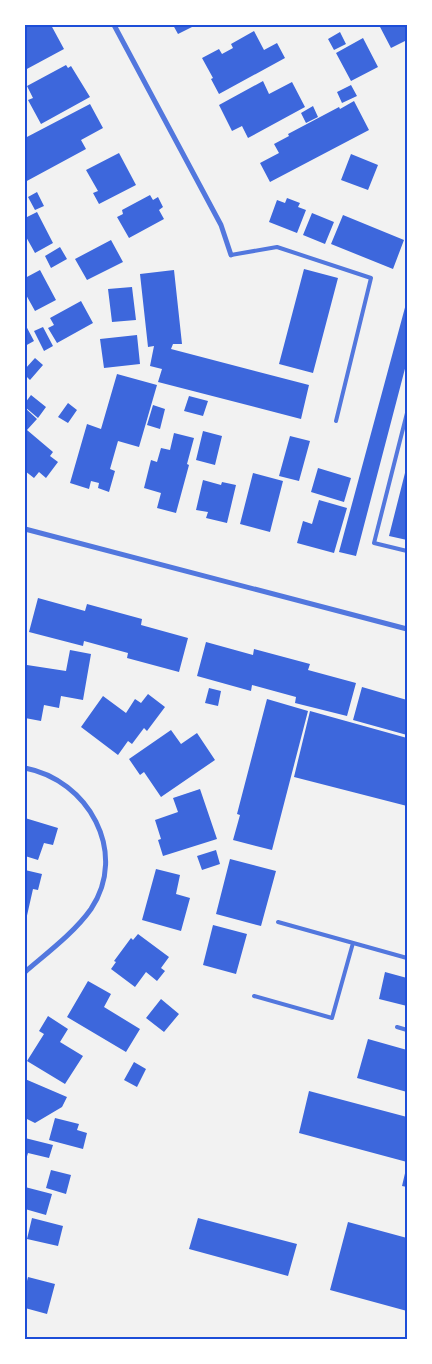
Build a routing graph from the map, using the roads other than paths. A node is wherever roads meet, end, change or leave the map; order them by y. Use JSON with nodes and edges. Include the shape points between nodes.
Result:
{"nodes":[{"id":1,"x":114,"y":25,"type":"edge"},
{"id":2,"x":231,"y":255,"type":"joint"},
{"id":3,"x":407,"y":413,"type":"edge"},
{"id":4,"x":336,"y":421,"type":"dead end"},
{"id":5,"x":25,"y":529,"type":"edge"},
{"id":6,"x":407,"y":551,"type":"edge"},
{"id":7,"x":407,"y":629,"type":"edge"},
{"id":8,"x":25,"y":768,"type":"edge"},
{"id":9,"x":278,"y":922,"type":"dead end"},
{"id":10,"x":353,"y":943,"type":"junction"},
{"id":11,"x":407,"y":958,"type":"edge"},
{"id":12,"x":25,"y":972,"type":"edge"},
{"id":13,"x":254,"y":996,"type":"dead end"},
{"id":14,"x":397,"y":1027,"type":"dead end"},
{"id":15,"x":407,"y":1030,"type":"edge"}],
"edges":[{"from":1,"to":2,"type":"street","via":[[221,225]]},
{"from":2,"to":4,"type":"lane","via":[[277,248],[371,278]]},
{"from":3,"to":6,"type":"lane","via":[[374,542]]},
{"from":5,"to":7,"type":"street"},
{"from":8,"to":12,"type":"street","via":[[55,778],[89,808],[104,845],[105,866],[98,896],[90,909]]},
{"from":9,"to":10,"type":"lane"},
{"from":10,"to":11,"type":"lane"},
{"from":10,"to":13,"type":"lane","via":[[332,1018]]},
{"from":14,"to":15,"type":"lane"}]}
